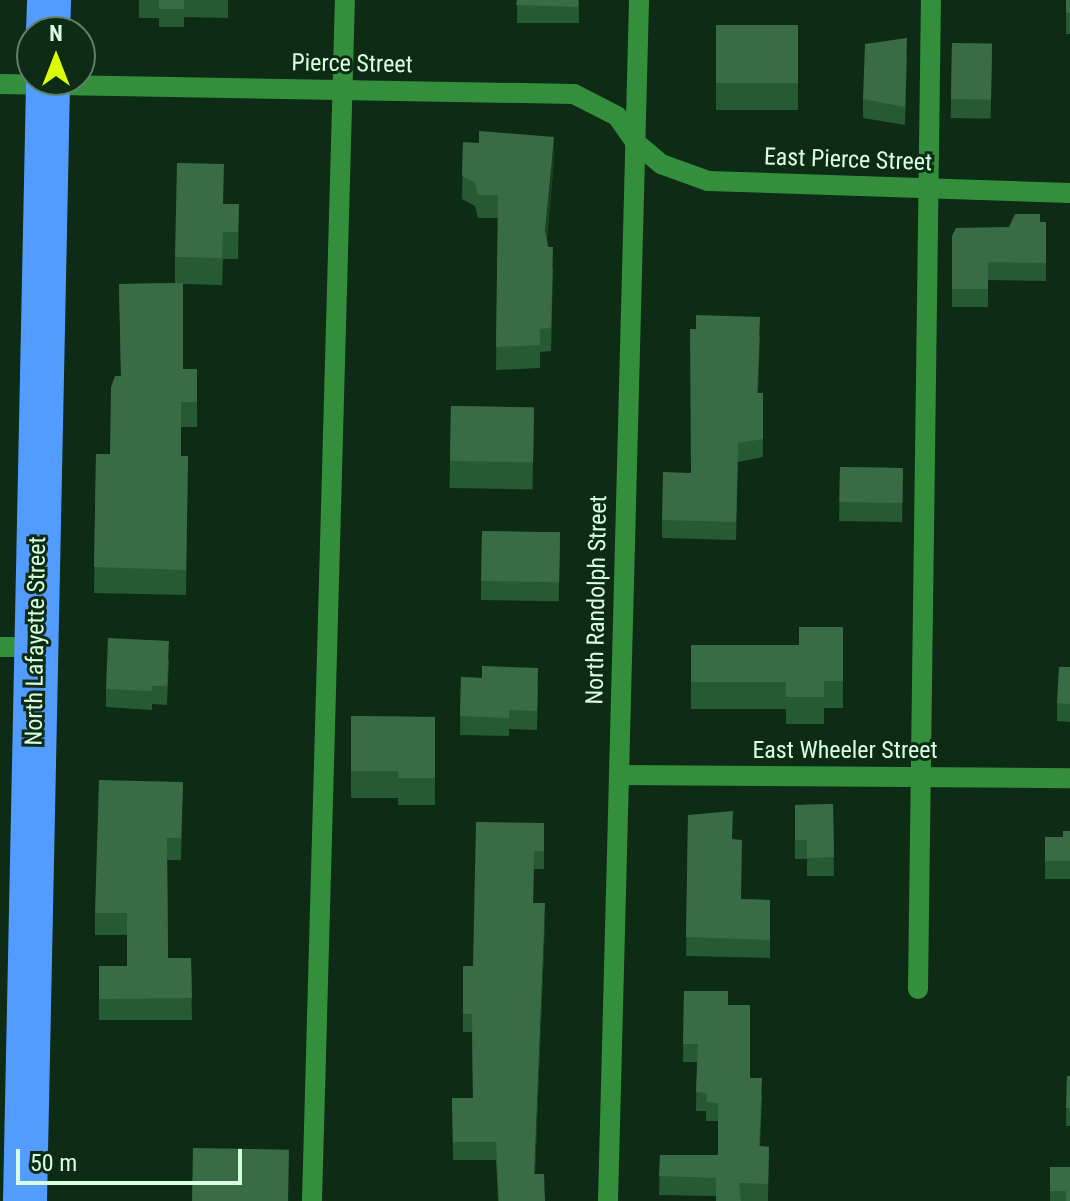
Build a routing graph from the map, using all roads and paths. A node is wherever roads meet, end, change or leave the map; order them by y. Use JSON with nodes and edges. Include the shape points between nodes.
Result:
{"nodes":[{"id":1,"x":345,"y":0,"type":"edge"},
{"id":2,"x":639,"y":0,"type":"edge"},
{"id":3,"x":931,"y":0,"type":"edge"},
{"id":4,"x":96,"y":84,"type":"edge"},
{"id":5,"x":343,"y":90,"type":"junction"},
{"id":6,"x":47,"y":96,"type":"edge"},
{"id":7,"x":635,"y":142,"type":"junction"},
{"id":8,"x":929,"y":188,"type":"junction"},
{"id":9,"x":1070,"y":193,"type":"edge"},
{"id":10,"x":18,"y":647,"type":"edge"},
{"id":11,"x":619,"y":775,"type":"junction"},
{"id":12,"x":921,"y":777,"type":"junction"},
{"id":13,"x":1070,"y":778,"type":"edge"},
{"id":14,"x":918,"y":989,"type":"dead end"},
{"id":15,"x":13,"y":1128,"type":"edge"},
{"id":16,"x":25,"y":1201,"type":"edge"},
{"id":17,"x":312,"y":1201,"type":"edge"},
{"id":18,"x":608,"y":1201,"type":"edge"}],
"edges":[{"from":1,"to":5,"type":"street"},
{"from":2,"to":7,"type":"street","name":"North Randolph Street"},
{"from":3,"to":8,"type":"street"},
{"from":4,"to":5,"type":"street","name":"Pierce Street"},
{"from":5,"to":7,"type":"street","name":"Pierce Street","via":[[574,94],[604,106]]},
{"from":5,"to":17,"type":"street"},
{"from":6,"to":10,"type":"highway","name":"North Lafayette Street"},
{"from":7,"to":8,"type":"street","name":"East Pierce Street","via":[[661,164],[708,181]]},
{"from":7,"to":11,"type":"street","name":"North Randolph Street"},
{"from":8,"to":9,"type":"street","name":"East Pierce Street"},
{"from":8,"to":12,"type":"street"},
{"from":10,"to":15,"type":"highway","name":"North Lafayette Street"},
{"from":11,"to":12,"type":"street","name":"East Wheeler Street"},
{"from":11,"to":18,"type":"street","name":"North Randolph Street"},
{"from":12,"to":13,"type":"street","name":"East Wheeler Street"},
{"from":12,"to":14,"type":"street"},
{"from":15,"to":16,"type":"highway","name":"North Lafayette Street"}]}
